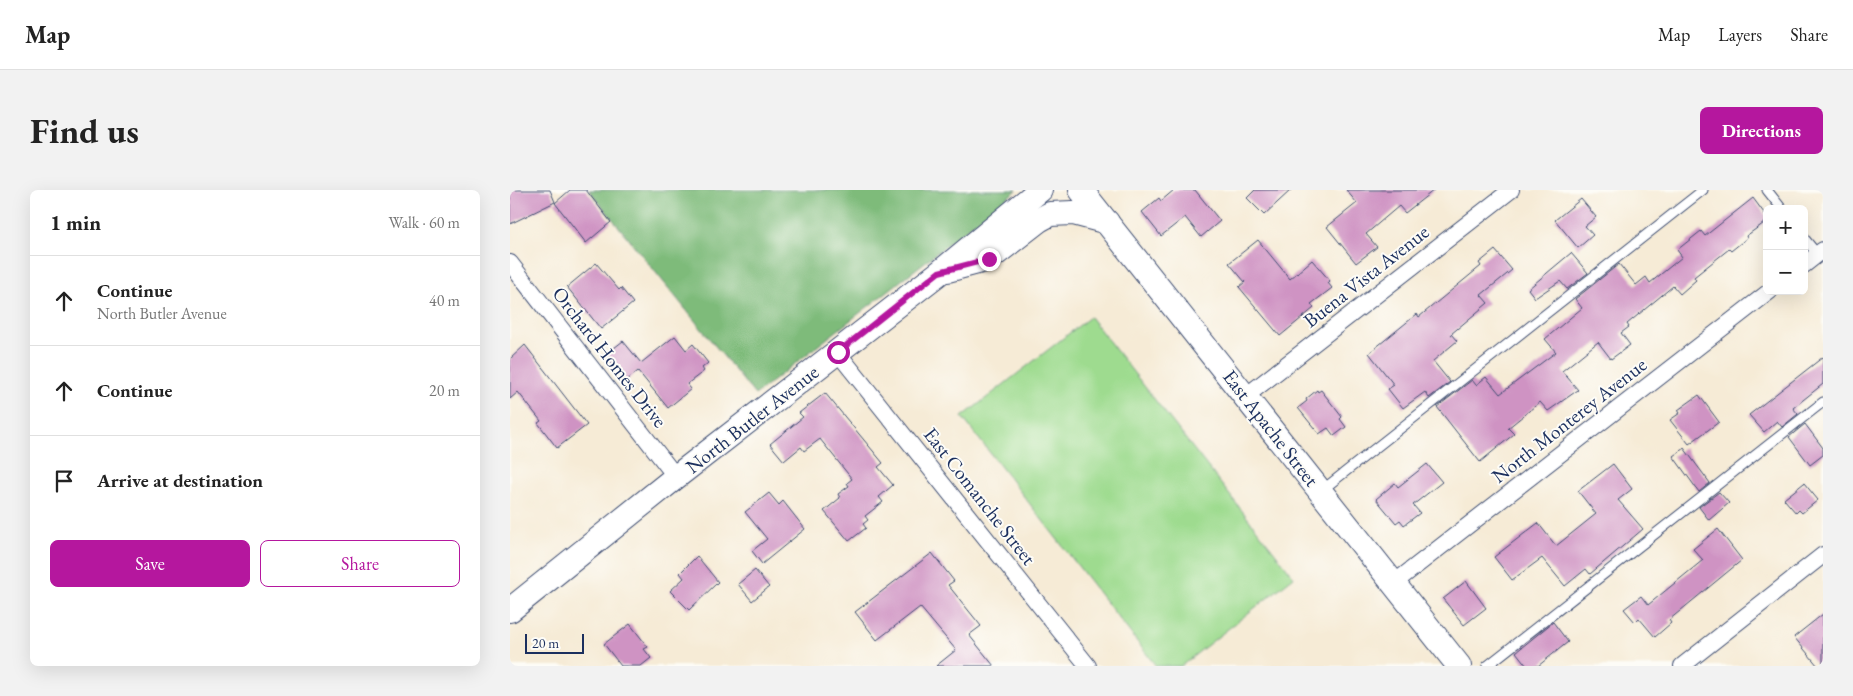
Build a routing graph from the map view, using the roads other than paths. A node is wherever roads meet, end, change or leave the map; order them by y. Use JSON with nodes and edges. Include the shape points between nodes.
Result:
{"nodes":[{"id":1,"x":1040,"y":190,"type":"edge"},
{"id":2,"x":1081,"y":190,"type":"edge"},
{"id":3,"x":1511,"y":190,"type":"edge"},
{"id":4,"x":1703,"y":190,"type":"edge"},
{"id":5,"x":1767,"y":190,"type":"edge"},
{"id":6,"x":1779,"y":205,"type":"edge"},
{"id":7,"x":1107,"y":222,"type":"junction"},
{"id":8,"x":1808,"y":242,"type":"edge"},
{"id":9,"x":1820,"y":253,"type":"edge"},
{"id":10,"x":1808,"y":262,"type":"edge"},
{"id":11,"x":510,"y":263,"type":"edge"},
{"id":12,"x":939,"y":272,"type":"junction"},
{"id":13,"x":1765,"y":295,"type":"edge"},
{"id":14,"x":838,"y":352,"type":"junction"},
{"id":15,"x":1246,"y":396,"type":"junction"},
{"id":16,"x":1823,"y":402,"type":"edge"},
{"id":17,"x":676,"y":477,"type":"junction"},
{"id":18,"x":1321,"y":491,"type":"junction"},
{"id":19,"x":1823,"y":555,"type":"edge"},
{"id":20,"x":1394,"y":583,"type":"junction"},
{"id":21,"x":510,"y":610,"type":"edge"},
{"id":22,"x":1088,"y":666,"type":"edge"},
{"id":23,"x":1459,"y":666,"type":"edge"},
{"id":24,"x":1488,"y":666,"type":"edge"},
{"id":25,"x":1682,"y":666,"type":"edge"}],
"edges":[{"from":1,"to":12,"type":"main road","name":"North Butler Avenue"},
{"from":2,"to":7,"type":"main road","name":"East Apache Street"},
{"from":3,"to":15,"type":"street","name":"Buena Vista Avenue"},
{"from":4,"to":18,"type":"lane"},
{"from":5,"to":6,"type":"lane"},
{"from":7,"to":12,"type":"main road","via":[[1074,214],[1050,214],[989,259]]},
{"from":7,"to":15,"type":"main road","name":"East Apache Street"},
{"from":8,"to":9,"type":"lane"},
{"from":9,"to":10,"type":"street"},
{"from":11,"to":17,"type":"street","name":"Orchard Homes Drive"},
{"from":12,"to":14,"type":"main road","name":"North Butler Avenue"},
{"from":13,"to":20,"type":"street","name":"North Monterey Avenue"},
{"from":14,"to":17,"type":"main road","name":"North Butler Avenue"},
{"from":14,"to":22,"type":"street","name":"East Comanche Street"},
{"from":15,"to":18,"type":"main road","name":"East Apache Street"},
{"from":16,"to":24,"type":"lane"},
{"from":17,"to":21,"type":"main road","name":"North Butler Avenue"},
{"from":18,"to":20,"type":"main road","name":"East Apache Street"},
{"from":19,"to":25,"type":"street"},
{"from":20,"to":23,"type":"main road","name":"East Apache Street"}]}
